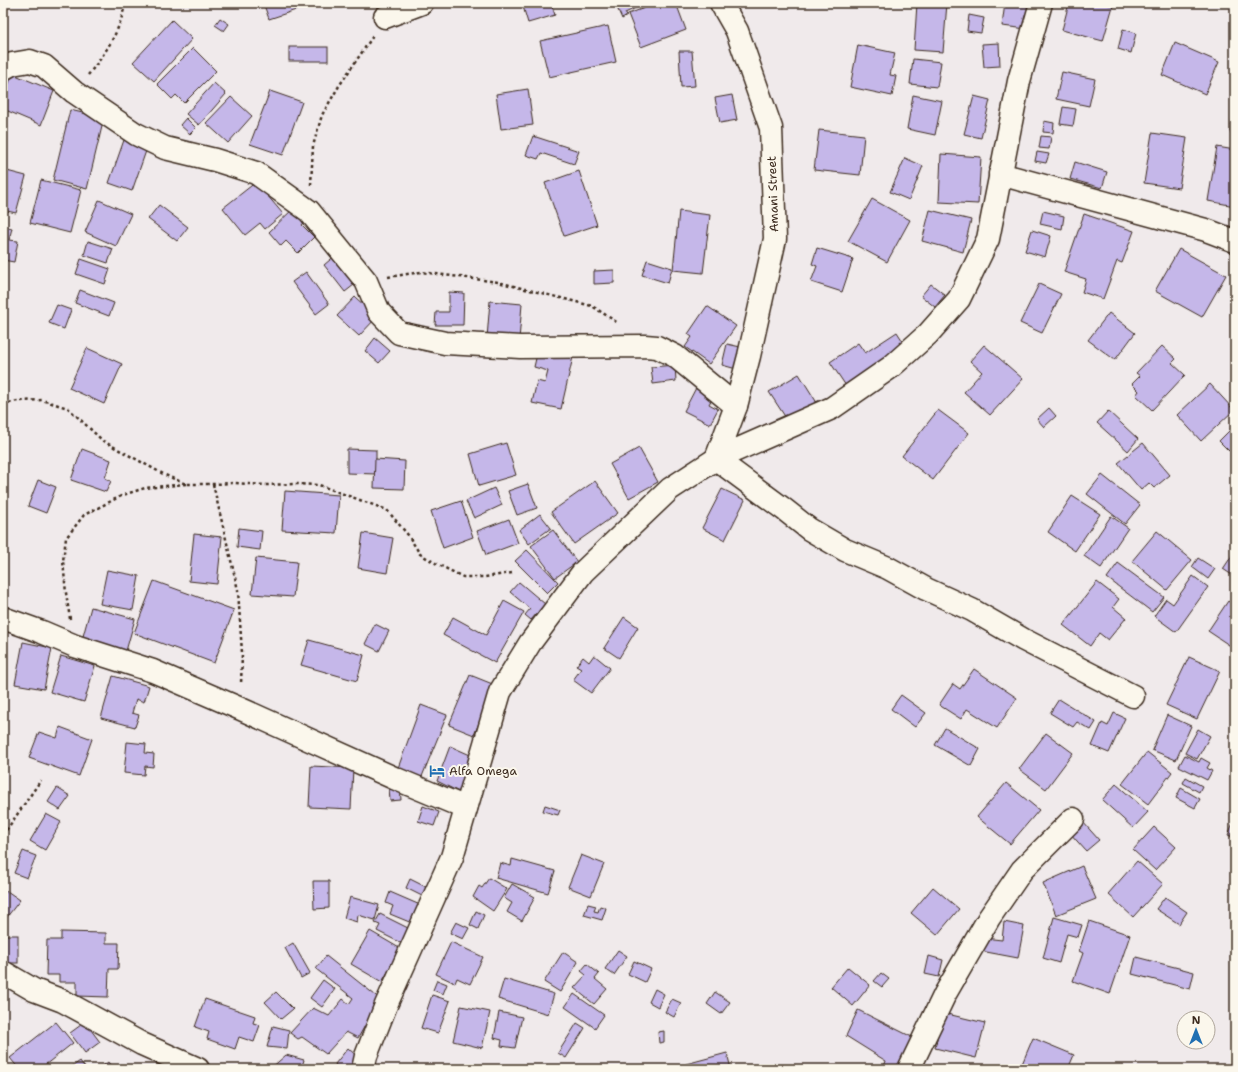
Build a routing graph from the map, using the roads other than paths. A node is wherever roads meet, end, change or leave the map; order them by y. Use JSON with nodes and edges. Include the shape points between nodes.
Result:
{"nodes":[{"id":1,"x":422,"y":3,"type":"edge"},
{"id":2,"x":721,"y":3,"type":"edge"},
{"id":3,"x":1041,"y":3,"type":"edge"},
{"id":4,"x":385,"y":17,"type":"road end"},
{"id":5,"x":3,"y":69,"type":"edge"},
{"id":6,"x":1000,"y":174,"type":"junction"},
{"id":7,"x":1235,"y":241,"type":"edge"},
{"id":8,"x":736,"y":406,"type":"junction"},
{"id":9,"x":716,"y":460,"type":"junction"},
{"id":10,"x":3,"y":618,"type":"edge"},
{"id":11,"x":1133,"y":696,"type":"dead end"},
{"id":12,"x":466,"y":808,"type":"junction"},
{"id":13,"x":1073,"y":819,"type":"dead end"},
{"id":14,"x":3,"y":972,"type":"edge"},
{"id":15,"x":198,"y":1069,"type":"edge"},
{"id":16,"x":362,"y":1069,"type":"edge"},
{"id":17,"x":909,"y":1069,"type":"edge"}],
"edges":[{"from":1,"to":4,"type":"street"},
{"from":2,"to":8,"type":"street","name":"Amani Street","via":[[736,31],[771,128],[775,239]]},
{"from":3,"to":6,"type":"street","via":[[1019,81]]},
{"from":5,"to":8,"type":"street","via":[[12,64],[30,61],[44,66],[74,92],[136,134],[165,148],[256,173],[309,211],[366,281],[379,312],[399,333],[445,343],[520,347],[657,347],[675,356]]},
{"from":6,"to":7,"type":"street","via":[[1206,230]]},
{"from":6,"to":9,"type":"street","via":[[988,239],[959,299],[928,334],[891,368],[832,408]]},
{"from":8,"to":9,"type":"street","name":"Amani Street"},
{"from":9,"to":11,"type":"street","via":[[808,529],[844,550],[888,568],[972,610]]},
{"from":9,"to":12,"type":"street","via":[[670,489],[582,572],[530,643],[500,692]]},
{"from":10,"to":12,"type":"street","via":[[75,646],[153,671]]},
{"from":12,"to":16,"type":"street","via":[[452,857],[386,1005]]},
{"from":13,"to":17,"type":"street","via":[[1022,870],[989,918],[945,994]]},
{"from":14,"to":15,"type":"street","via":[[34,990],[64,1000],[142,1044]]}]}
